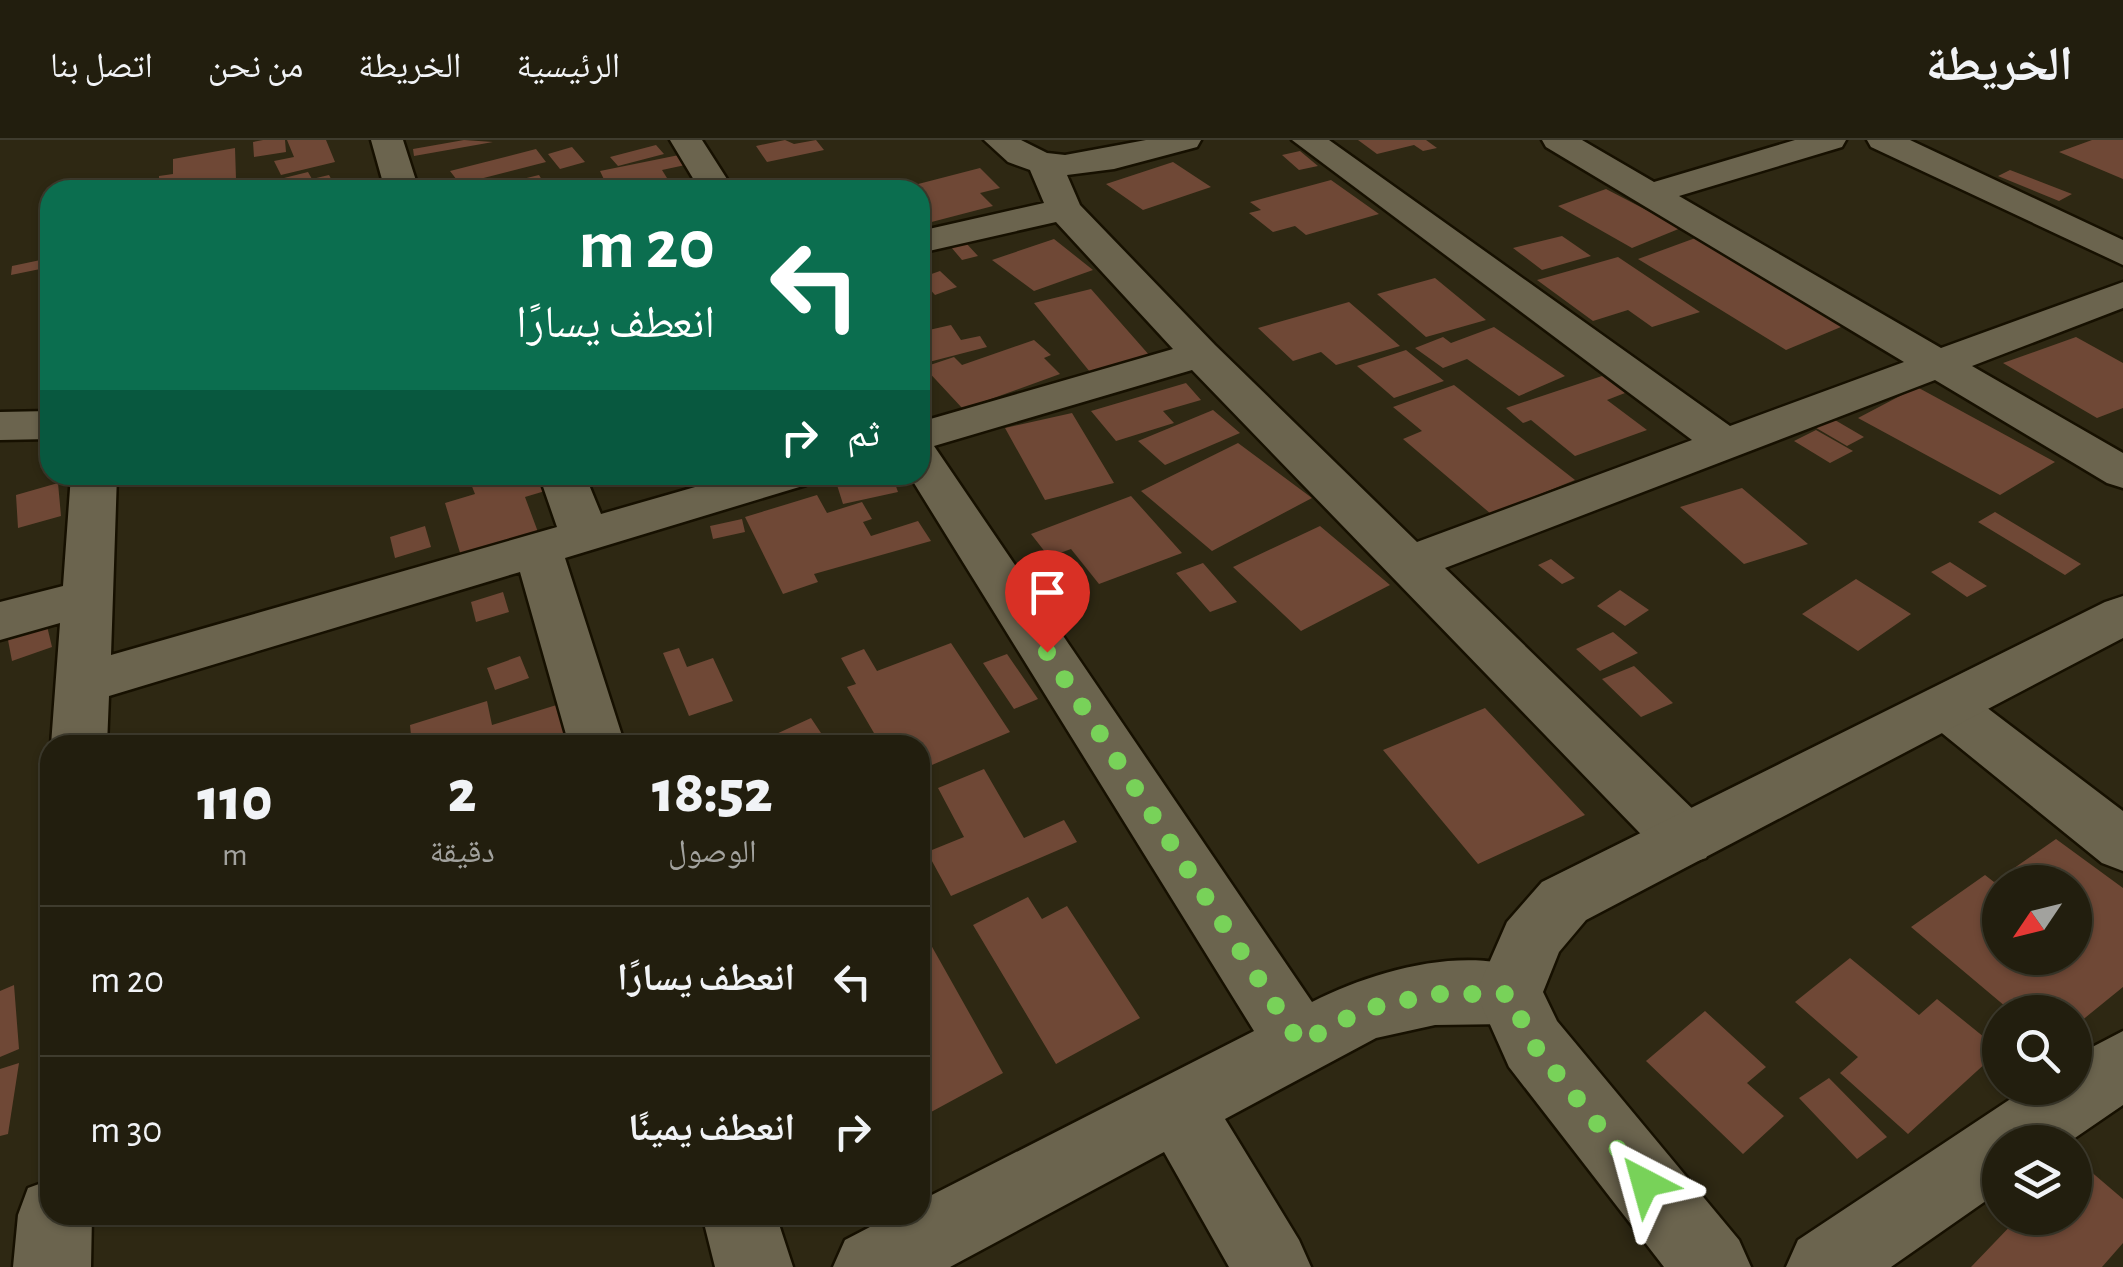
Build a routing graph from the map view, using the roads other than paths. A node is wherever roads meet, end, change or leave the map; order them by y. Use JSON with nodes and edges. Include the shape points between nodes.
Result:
{"nodes":[{"id":1,"x":387,"y":140,"type":"edge"},
{"id":2,"x":686,"y":140,"type":"edge"},
{"id":3,"x":1000,"y":140,"type":"edge"},
{"id":4,"x":1185,"y":140,"type":"edge"},
{"id":5,"x":1308,"y":140,"type":"edge"},
{"id":6,"x":1558,"y":140,"type":"edge"},
{"id":7,"x":1830,"y":140,"type":"edge"},
{"id":8,"x":1883,"y":140,"type":"edge"},
{"id":9,"x":399,"y":180,"type":"edge"},
{"id":10,"x":711,"y":180,"type":"edge"},
{"id":11,"x":1055,"y":188,"type":"junction"},
{"id":12,"x":1650,"y":194,"type":"junction"},
{"id":13,"x":930,"y":238,"type":"edge"},
{"id":14,"x":2123,"y":254,"type":"edge"},
{"id":15,"x":2123,"y":294,"type":"edge"},
{"id":16,"x":1200,"y":354,"type":"junction"},
{"id":17,"x":1938,"y":364,"type":"junction"},
{"id":18,"x":40,"y":425,"type":"edge"},
{"id":19,"x":0,"y":426,"type":"edge"},
{"id":20,"x":930,"y":433,"type":"edge"},
{"id":21,"x":1726,"y":444,"type":"junction"},
{"id":22,"x":930,"y":472,"type":"edge"},
{"id":23,"x":2123,"y":472,"type":"edge"},
{"id":24,"x":94,"y":485,"type":"edge"},
{"id":25,"x":562,"y":485,"type":"edge"},
{"id":26,"x":756,"y":485,"type":"edge"},
{"id":27,"x":562,"y":542,"type":"junction"},
{"id":28,"x":1410,"y":564,"type":"junction"},
{"id":29,"x":88,"y":596,"type":"junction"},
{"id":30,"x":2123,"y":616,"type":"edge"},
{"id":31,"x":0,"y":621,"type":"edge"},
{"id":32,"x":82,"y":684,"type":"junction"},
{"id":33,"x":1946,"y":706,"type":"junction"},
{"id":34,"x":79,"y":735,"type":"edge"},
{"id":35,"x":595,"y":735,"type":"edge"},
{"id":36,"x":1685,"y":840,"type":"junction"},
{"id":37,"x":2123,"y":845,"type":"edge"},
{"id":38,"x":1509,"y":994,"type":"junction"},
{"id":39,"x":1300,"y":1043,"type":"junction"},
{"id":40,"x":2123,"y":1064,"type":"edge"},
{"id":41,"x":1178,"y":1107,"type":"junction"},
{"id":42,"x":2033,"y":1125,"type":"edge"},
{"id":43,"x":1982,"y":1160,"type":"edge"},
{"id":44,"x":54,"y":1225,"type":"edge"},
{"id":45,"x":741,"y":1225,"type":"edge"},
{"id":46,"x":52,"y":1267,"type":"edge"},
{"id":47,"x":754,"y":1267,"type":"edge"},
{"id":48,"x":872,"y":1267,"type":"edge"},
{"id":49,"x":1272,"y":1267,"type":"edge"},
{"id":50,"x":1712,"y":1267,"type":"edge"},
{"id":51,"x":1825,"y":1267,"type":"edge"}],
"edges":[{"from":1,"to":9,"type":"street"},
{"from":2,"to":10,"type":"street"},
{"from":3,"to":11,"type":"street"},
{"from":4,"to":11,"type":"street","via":[[1075,165]]},
{"from":5,"to":21,"type":"street"},
{"from":6,"to":12,"type":"street"},
{"from":7,"to":12,"type":"street"},
{"from":8,"to":14,"type":"street"},
{"from":11,"to":13,"type":"street"},
{"from":11,"to":16,"type":"street"},
{"from":12,"to":17,"type":"street"},
{"from":15,"to":17,"type":"street"},
{"from":16,"to":20,"type":"street"},
{"from":16,"to":28,"type":"street"},
{"from":17,"to":21,"type":"street"},
{"from":17,"to":23,"type":"street"},
{"from":18,"to":19,"type":"street"},
{"from":21,"to":28,"type":"street"},
{"from":22,"to":39,"type":"street"},
{"from":24,"to":29,"type":"street"},
{"from":25,"to":27,"type":"street"},
{"from":26,"to":27,"type":"street"},
{"from":27,"to":32,"type":"street"},
{"from":27,"to":35,"type":"street"},
{"from":28,"to":36,"type":"street"},
{"from":29,"to":31,"type":"street"},
{"from":29,"to":32,"type":"street"},
{"from":30,"to":33,"type":"street"},
{"from":32,"to":34,"type":"street"},
{"from":33,"to":36,"type":"street"},
{"from":33,"to":37,"type":"street"},
{"from":36,"to":38,"type":"street","via":[[1554,910],[1523,952]]},
{"from":38,"to":39,"type":"street","via":[[1435,994],[1365,1009]]},
{"from":38,"to":50,"type":"street","via":[[1533,1044]]},
{"from":39,"to":41,"type":"street"},
{"from":40,"to":42,"type":"street"},
{"from":41,"to":48,"type":"street"},
{"from":41,"to":49,"type":"street"},
{"from":43,"to":51,"type":"street"},
{"from":44,"to":46,"type":"street"},
{"from":45,"to":47,"type":"street"}]}
